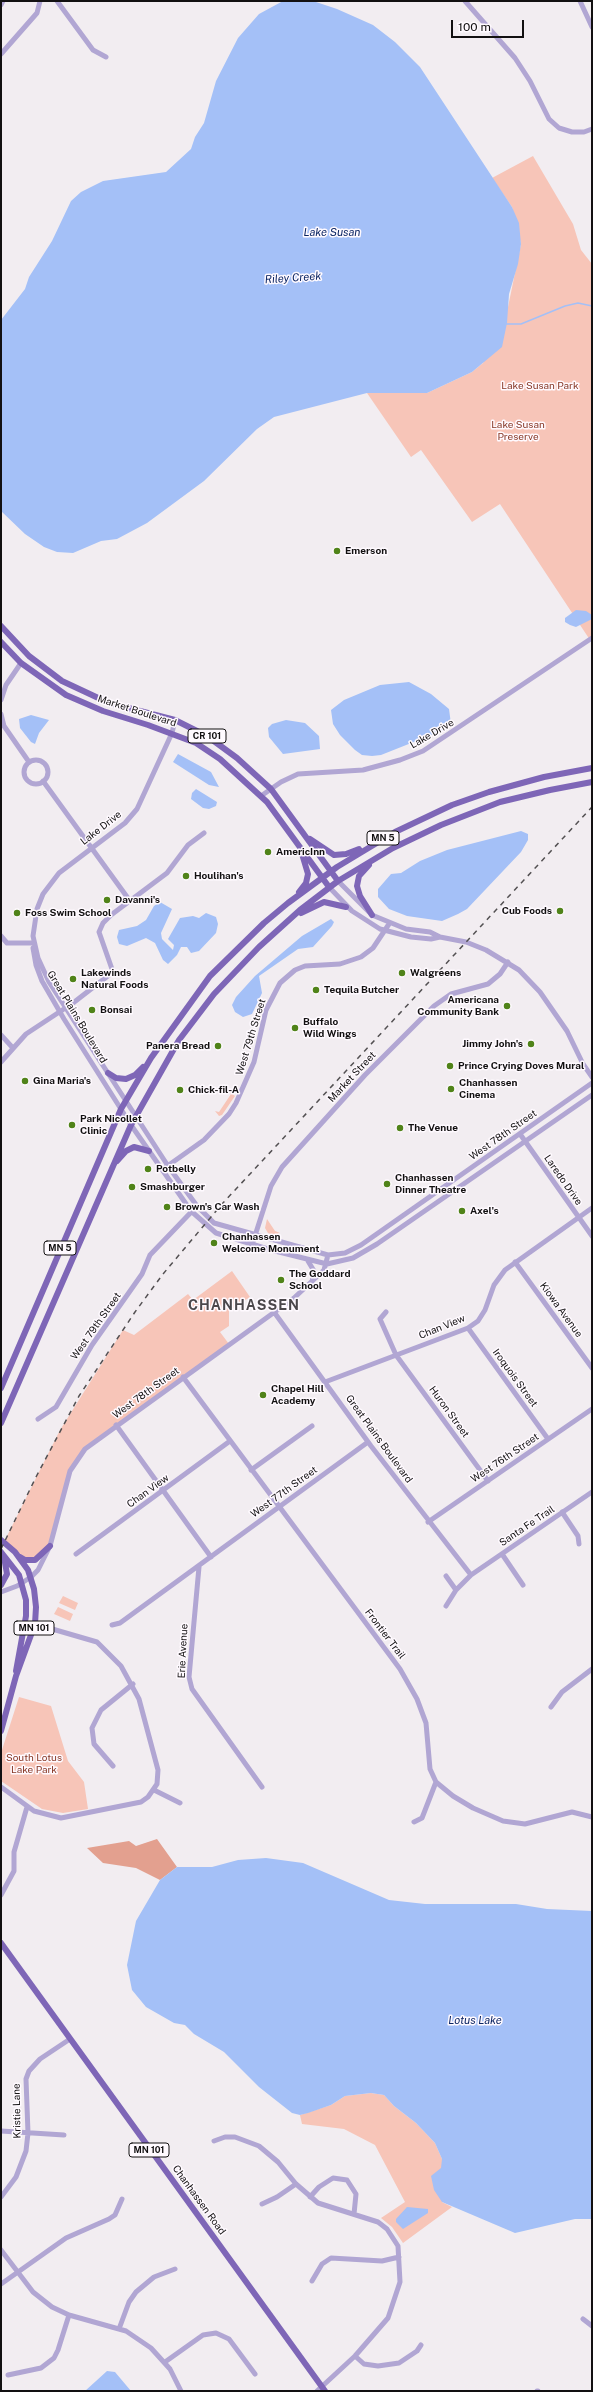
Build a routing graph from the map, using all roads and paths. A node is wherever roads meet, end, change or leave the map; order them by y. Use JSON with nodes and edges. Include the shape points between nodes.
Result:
{"nodes":[{"id":1,"x":3,"y":1,"type":"edge"},
{"id":2,"x":40,"y":1,"type":"edge"},
{"id":3,"x":56,"y":1,"type":"edge"},
{"id":4,"x":465,"y":1,"type":"edge"},
{"id":5,"x":580,"y":1,"type":"edge"},
{"id":6,"x":1,"y":5,"type":"edge"},
{"id":7,"x":592,"y":27,"type":"edge"},
{"id":8,"x":1,"y":54,"type":"edge"},
{"id":9,"x":106,"y":57,"type":"dead end"},
{"id":10,"x":592,"y":129,"type":"edge"},
{"id":11,"x":1,"y":626,"type":"edge"},
{"id":12,"x":592,"y":638,"type":"edge"},
{"id":13,"x":1,"y":642,"type":"edge"},
{"id":14,"x":21,"y":663,"type":"junction"},
{"id":15,"x":1,"y":700,"type":"edge"},
{"id":16,"x":1,"y":714,"type":"edge"},
{"id":17,"x":175,"y":720,"type":"junction"},
{"id":18,"x":172,"y":733,"type":"junction"},
{"id":19,"x":29,"y":762,"type":"junction"},
{"id":20,"x":592,"y":768,"type":"edge"},
{"id":21,"x":43,"y":781,"type":"junction"},
{"id":22,"x":591,"y":782,"type":"edge"},
{"id":23,"x":271,"y":789,"type":"junction"},
{"id":24,"x":261,"y":796,"type":"junction"},
{"id":25,"x":302,"y":831,"type":"junction"},
{"id":26,"x":204,"y":833,"type":"dead end"},
{"id":27,"x":298,"y":844,"type":"junction"},
{"id":28,"x":372,"y":844,"type":"junction"},
{"id":29,"x":91,"y":848,"type":"junction"},
{"id":30,"x":381,"y":855,"type":"junction"},
{"id":31,"x":331,"y":871,"type":"junction"},
{"id":32,"x":322,"y":877,"type":"junction"},
{"id":33,"x":338,"y":881,"type":"junction"},
{"id":34,"x":329,"y":887,"type":"junction"},
{"id":35,"x":130,"y":901,"type":"junction"},
{"id":36,"x":288,"y":903,"type":"junction"},
{"id":37,"x":346,"y":907,"type":"junction"},
{"id":38,"x":372,"y":915,"type":"junction"},
{"id":39,"x":389,"y":924,"type":"junction"},
{"id":40,"x":283,"y":925,"type":"junction"},
{"id":41,"x":385,"y":930,"type":"junction"},
{"id":42,"x":1,"y":936,"type":"edge"},
{"id":43,"x":440,"y":937,"type":"junction"},
{"id":44,"x":34,"y":943,"type":"junction"},
{"id":45,"x":508,"y":962,"type":"junction"},
{"id":46,"x":65,"y":1007,"type":"junction"},
{"id":47,"x":59,"y":1011,"type":"junction"},
{"id":48,"x":1,"y":1035,"type":"edge"},
{"id":49,"x":12,"y":1047,"type":"junction"},
{"id":50,"x":151,"y":1058,"type":"junction"},
{"id":51,"x":1,"y":1062,"type":"edge"},
{"id":52,"x":108,"y":1073,"type":"junction"},
{"id":53,"x":592,"y":1077,"type":"edge"},
{"id":54,"x":592,"y":1083,"type":"edge"},
{"id":55,"x":592,"y":1095,"type":"edge"},
{"id":56,"x":126,"y":1099,"type":"junction"},
{"id":57,"x":121,"y":1109,"type":"junction"},
{"id":58,"x":136,"y":1115,"type":"junction"},
{"id":59,"x":131,"y":1125,"type":"junction"},
{"id":60,"x":520,"y":1134,"type":"junction"},
{"id":61,"x":525,"y":1141,"type":"junction"},
{"id":62,"x":149,"y":1151,"type":"junction"},
{"id":63,"x":168,"y":1166,"type":"junction"},
{"id":64,"x":162,"y":1170,"type":"junction"},
{"id":65,"x":110,"y":1172,"type":"junction"},
{"id":66,"x":197,"y":1206,"type":"junction"},
{"id":67,"x":592,"y":1208,"type":"edge"},
{"id":68,"x":191,"y":1212,"type":"junction"},
{"id":69,"x":579,"y":1218,"type":"junction"},
{"id":70,"x":255,"y":1236,"type":"junction"},
{"id":71,"x":592,"y":1236,"type":"edge"},
{"id":72,"x":252,"y":1245,"type":"junction"},
{"id":73,"x":328,"y":1255,"type":"junction"},
{"id":74,"x":305,"y":1259,"type":"junction"},
{"id":75,"x":515,"y":1262,"type":"junction"},
{"id":76,"x":327,"y":1264,"type":"junction"},
{"id":77,"x":310,"y":1285,"type":"junction"},
{"id":78,"x":274,"y":1312,"type":"junction"},
{"id":79,"x":386,"y":1312,"type":"dead end"},
{"id":80,"x":468,"y":1328,"type":"junction"},
{"id":81,"x":396,"y":1355,"type":"junction"},
{"id":82,"x":592,"y":1368,"type":"edge"},
{"id":83,"x":183,"y":1377,"type":"junction"},
{"id":84,"x":326,"y":1382,"type":"junction"},
{"id":85,"x":1,"y":1388,"type":"edge"},
{"id":86,"x":592,"y":1409,"type":"edge"},
{"id":87,"x":38,"y":1419,"type":"dead end"},
{"id":88,"x":1,"y":1423,"type":"edge"},
{"id":89,"x":116,"y":1425,"type":"junction"},
{"id":90,"x":312,"y":1426,"type":"dead end"},
{"id":91,"x":548,"y":1439,"type":"junction"},
{"id":92,"x":230,"y":1442,"type":"junction"},
{"id":93,"x":368,"y":1442,"type":"junction"},
{"id":94,"x":251,"y":1470,"type":"junction"},
{"id":95,"x":488,"y":1481,"type":"junction"},
{"id":96,"x":163,"y":1491,"type":"junction"},
{"id":97,"x":592,"y":1492,"type":"edge"},
{"id":98,"x":278,"y":1507,"type":"junction"},
{"id":99,"x":562,"y":1512,"type":"junction"},
{"id":100,"x":428,"y":1522,"type":"junction"},
{"id":101,"x":1,"y":1540,"type":"edge"},
{"id":102,"x":580,"y":1544,"type":"dead end"},
{"id":103,"x":50,"y":1546,"type":"junction"},
{"id":104,"x":2,"y":1553,"type":"edge"},
{"id":105,"x":76,"y":1554,"type":"dead end"},
{"id":106,"x":502,"y":1554,"type":"junction"},
{"id":107,"x":20,"y":1557,"type":"junction"},
{"id":108,"x":211,"y":1557,"type":"junction"},
{"id":109,"x":199,"y":1566,"type":"junction"},
{"id":110,"x":471,"y":1575,"type":"junction"},
{"id":111,"x":446,"y":1576,"type":"dead end"},
{"id":112,"x":31,"y":1577,"type":"junction"},
{"id":113,"x":22,"y":1583,"type":"junction"},
{"id":114,"x":1,"y":1585,"type":"edge"},
{"id":115,"x":524,"y":1585,"type":"dead end"},
{"id":116,"x":456,"y":1590,"type":"junction"},
{"id":117,"x":1,"y":1592,"type":"edge"},
{"id":118,"x":446,"y":1606,"type":"dead end"},
{"id":119,"x":35,"y":1624,"type":"junction"},
{"id":120,"x":112,"y":1625,"type":"dead end"},
{"id":121,"x":592,"y":1669,"type":"edge"},
{"id":122,"x":16,"y":1676,"type":"junction"},
{"id":123,"x":133,"y":1684,"type":"junction"},
{"id":124,"x":551,"y":1708,"type":"dead end"},
{"id":125,"x":1,"y":1731,"type":"edge"},
{"id":126,"x":113,"y":1766,"type":"dead end"},
{"id":127,"x":436,"y":1782,"type":"junction"},
{"id":128,"x":1,"y":1787,"type":"edge"},
{"id":129,"x":262,"y":1787,"type":"dead end"},
{"id":130,"x":154,"y":1790,"type":"junction"},
{"id":131,"x":180,"y":1803,"type":"dead end"},
{"id":132,"x":27,"y":1807,"type":"junction"},
{"id":133,"x":592,"y":1817,"type":"edge"},
{"id":134,"x":414,"y":1822,"type":"dead end"},
{"id":135,"x":1,"y":1895,"type":"edge"},
{"id":136,"x":1,"y":1943,"type":"edge"},
{"id":137,"x":70,"y":2039,"type":"junction"},
{"id":138,"x":1,"y":2132,"type":"edge"},
{"id":139,"x":28,"y":2133,"type":"junction"},
{"id":140,"x":64,"y":2134,"type":"dead end"},
{"id":141,"x":214,"y":2141,"type":"dead end"},
{"id":142,"x":296,"y":2184,"type":"junction"},
{"id":143,"x":1,"y":2197,"type":"edge"},
{"id":144,"x":310,"y":2197,"type":"junction"},
{"id":145,"x":122,"y":2198,"type":"dead end"},
{"id":146,"x":262,"y":2204,"type":"dead end"},
{"id":147,"x":354,"y":2214,"type":"junction"},
{"id":148,"x":1,"y":2250,"type":"edge"},
{"id":149,"x":399,"y":2257,"type":"junction"},
{"id":150,"x":175,"y":2270,"type":"dead end"},
{"id":151,"x":17,"y":2272,"type":"junction"},
{"id":152,"x":312,"y":2281,"type":"dead end"},
{"id":153,"x":1,"y":2284,"type":"edge"},
{"id":154,"x":69,"y":2315,"type":"junction"},
{"id":155,"x":584,"y":2319,"type":"dead end"},
{"id":156,"x":592,"y":2326,"type":"edge"},
{"id":157,"x":119,"y":2329,"type":"junction"},
{"id":158,"x":421,"y":2345,"type":"dead end"},
{"id":159,"x":355,"y":2356,"type":"junction"},
{"id":160,"x":165,"y":2362,"type":"junction"},
{"id":161,"x":255,"y":2374,"type":"dead end"},
{"id":162,"x":8,"y":2375,"type":"dead end"},
{"id":163,"x":321,"y":2390,"type":"edge"},
{"id":164,"x":181,"y":2391,"type":"edge"}],
"edges":[{"from":1,"to":6,"type":"street"},
{"from":2,"to":8,"type":"street","via":[[37,13]]},
{"from":3,"to":9,"type":"street","via":[[93,50]]},
{"from":4,"to":10,"type":"street","via":[[515,58],[549,119],[559,128],[572,132]]},
{"from":5,"to":7,"type":"street"},
{"from":11,"to":17,"type":"main road","name":"Market Boulevard","number":"CR 101","via":[[29,656],[62,681],[109,703]]},
{"from":12,"to":23,"type":"street","name":"Lake Drive","via":[[423,751],[363,770],[298,774]]},
{"from":13,"to":14,"type":"main road","number":"CR 101"},
{"from":14,"to":15,"type":"street","via":[[6,685]]},
{"from":14,"to":18,"type":"main road","name":"Market Boulevard","number":"CR 101","via":[[54,688],[84,704]]},
{"from":16,"to":19,"type":"street","via":[[4,726]]},
{"from":17,"to":18,"type":"street","name":"Lake Drive"},
{"from":17,"to":23,"type":"main road","name":"Market Boulevard","number":"CR 101","via":[[207,736],[237,758]]},
{"from":18,"to":24,"type":"main road","name":"Market Boulevard","number":"CR 101","via":[[196,743],[220,758]]},
{"from":18,"to":29,"type":"street","name":"Lake Drive","via":[[137,808],[125,823]]},
{"from":19,"to":21,"type":"street","via":[[39,760],[46,766],[47,776]]},
{"from":19,"to":21,"type":"street","via":[[24,772],[26,779],[33,783]]},
{"from":20,"to":28,"type":"main road","number":"MN 5","via":[[544,777],[489,792],[430,815]]},
{"from":21,"to":29,"type":"street"},
{"from":22,"to":30,"type":"main road","number":"MN 5","via":[[526,795],[483,808],[441,825]]},
{"from":23,"to":24,"type":"street","name":"Lake Drive"},
{"from":23,"to":25,"type":"main road","name":"Market Boulevard","number":"CR 101"},
{"from":24,"to":27,"type":"main road","name":"Market Boulevard","number":"CR 101"},
{"from":25,"to":28,"type":"main road","via":[[319,847],[334,854],[346,854]]},
{"from":25,"to":31,"type":"main road","name":"Market Boulevard","number":"CR 101"},
{"from":26,"to":35,"type":"street","via":[[188,845],[167,873]]},
{"from":27,"to":32,"type":"main road","name":"Market Boulevard","number":"CR 101"},
{"from":27,"to":36,"type":"main road","via":[[307,866],[308,878]]},
{"from":28,"to":31,"type":"main road","number":"MN 5"},
{"from":29,"to":35,"type":"street"},
{"from":29,"to":44,"type":"street","name":"Lake Drive","via":[[59,873],[44,894],[34,922]]},
{"from":30,"to":33,"type":"main road","number":"MN 5"},
{"from":30,"to":38,"type":"main road","via":[[366,868],[357,882],[360,896]]},
{"from":31,"to":32,"type":"main road","number":"MN 5"},
{"from":31,"to":33,"type":"main road","name":"Market Boulevard","number":"CR 101"},
{"from":32,"to":34,"type":"main road","name":"Market Boulevard","number":"CR 101"},
{"from":32,"to":36,"type":"main road","number":"MN 5"},
{"from":33,"to":34,"type":"main road","number":"MN 5"},
{"from":33,"to":38,"type":"street","name":"Market Boulevard"},
{"from":34,"to":37,"type":"street","name":"Market Boulevard"},
{"from":34,"to":40,"type":"main road","number":"MN 5"},
{"from":35,"to":46,"type":"street","via":[[111,915],[99,932],[113,972]]},
{"from":36,"to":50,"type":"main road","number":"MN 5","via":[[210,976]]},
{"from":37,"to":40,"type":"main road","via":[[328,901],[319,903]]},
{"from":37,"to":41,"type":"street","name":"Market Boulevard"},
{"from":38,"to":39,"type":"street","name":"Market Boulevard"},
{"from":39,"to":41,"type":"street","name":"West 79th Street"},
{"from":39,"to":43,"type":"street","name":"Market Boulevard","via":[[430,932]]},
{"from":40,"to":58,"type":"main road","number":"MN 5","via":[[214,994],[179,1040]]},
{"from":41,"to":43,"type":"street","name":"Market Boulevard","via":[[411,937]]},
{"from":41,"to":63,"type":"street","name":"West 79th Street","via":[[373,948],[357,959],[340,964],[305,966],[295,970],[280,983],[266,1010],[254,1062],[239,1098],[216,1129]]},
{"from":42,"to":44,"type":"street","via":[[7,943]]},
{"from":43,"to":45,"type":"street","name":"Market Boulevard","via":[[466,942]]},
{"from":44,"to":46,"type":"street","name":"Great Plains Boulevard","via":[[42,970]]},
{"from":44,"to":47,"type":"street","name":"Great Plains Boulevard","via":[[36,965]]},
{"from":45,"to":53,"type":"street","name":"Market Boulevard","via":[[540,992],[567,1031]]},
{"from":45,"to":70,"type":"street","name":"Market Street","via":[[499,975],[488,984],[451,994],[434,1006],[365,1075],[282,1167],[271,1186]]},
{"from":46,"to":47,"type":"street"},
{"from":46,"to":52,"type":"street","name":"Great Plains Boulevard"},
{"from":47,"to":49,"type":"street"},
{"from":47,"to":57,"type":"street","name":"Great Plains Boulevard"},
{"from":48,"to":49,"type":"street"},
{"from":49,"to":51,"type":"street"},
{"from":50,"to":52,"type":"main road","via":[[129,1078],[120,1079]]},
{"from":50,"to":56,"type":"main road","number":"MN 5"},
{"from":52,"to":56,"type":"street","name":"Great Plains Boulevard"},
{"from":54,"to":60,"type":"street","name":"West 78th Street"},
{"from":55,"to":61,"type":"street","name":"West 78th Street"},
{"from":56,"to":57,"type":"main road","number":"MN 5"},
{"from":56,"to":58,"type":"street","name":"Great Plains Boulevard"},
{"from":57,"to":59,"type":"street","name":"Great Plains Boulevard"},
{"from":57,"to":85,"type":"main road","number":"MN 5"},
{"from":58,"to":59,"type":"main road","number":"MN 5"},
{"from":58,"to":63,"type":"street","name":"Great Plains Boulevard"},
{"from":59,"to":62,"type":"street","name":"Great Plains Boulevard"},
{"from":59,"to":65,"type":"main road","number":"MN 5"},
{"from":60,"to":61,"type":"street","name":"Laredo Drive"},
{"from":60,"to":73,"type":"street","name":"West 78th Street","via":[[361,1245],[345,1252]]},
{"from":61,"to":69,"type":"street","name":"Laredo Drive"},
{"from":61,"to":76,"type":"street","name":"West 78th Street","via":[[366,1252],[344,1261]]},
{"from":62,"to":64,"type":"street","name":"Great Plains Boulevard"},
{"from":62,"to":65,"type":"main road","via":[[136,1147],[128,1150]]},
{"from":63,"to":64,"type":"street","name":"West 79th Street"},
{"from":63,"to":66,"type":"street","name":"Great Plains Boulevard"},
{"from":64,"to":68,"type":"street","name":"Great Plains Boulevard"},
{"from":65,"to":88,"type":"main road","number":"MN 5"},
{"from":66,"to":68,"type":"street","name":"West 79th Street"},
{"from":66,"to":70,"type":"street","name":"Great Plains Boulevard","via":[[219,1225]]},
{"from":67,"to":69,"type":"street","name":"Chan View"},
{"from":68,"to":72,"type":"street","name":"Great Plains Boulevard","via":[[216,1233]]},
{"from":68,"to":87,"type":"street","name":"West 79th Street","via":[[150,1255],[142,1274],[92,1345],[56,1407]]},
{"from":69,"to":71,"type":"street","name":"Laredo Drive"},
{"from":69,"to":75,"type":"street","name":"Chan View"},
{"from":70,"to":72,"type":"street","name":"Market Street"},
{"from":70,"to":73,"type":"street","name":"Great Plains Boulevard"},
{"from":72,"to":74,"type":"street","name":"Great Plains Boulevard"},
{"from":73,"to":76,"type":"street","name":"West 78th Street"},
{"from":74,"to":76,"type":"street","name":"Great Plains Boulevard"},
{"from":74,"to":77,"type":"street","via":[[311,1263],[314,1271]]},
{"from":75,"to":80,"type":"street","name":"Chan View","via":[[499,1277],[485,1310],[478,1321]]},
{"from":75,"to":82,"type":"street","name":"Kiowa Avenue"},
{"from":76,"to":77,"type":"street","name":"West 78th Street","via":[[321,1275]]},
{"from":77,"to":78,"type":"street","name":"West 78th Street"},
{"from":78,"to":83,"type":"street","name":"West 78th Street"},
{"from":78,"to":84,"type":"street","name":"Great Plains Boulevard"},
{"from":79,"to":81,"type":"street","name":"Huron Street","via":[[380,1318]]},
{"from":80,"to":81,"type":"street","name":"Chan View"},
{"from":80,"to":91,"type":"street","name":"Iroquois Street"},
{"from":81,"to":84,"type":"street","name":"Chan View"},
{"from":81,"to":95,"type":"street","name":"Huron Street"},
{"from":83,"to":89,"type":"street","name":"West 78th Street"},
{"from":83,"to":92,"type":"street","name":"Frontier Trail"},
{"from":84,"to":93,"type":"street","name":"Great Plains Boulevard"},
{"from":86,"to":91,"type":"street","name":"West 76th Street"},
{"from":89,"to":96,"type":"street"},
{"from":89,"to":103,"type":"street","name":"West 78th Street","via":[[85,1449],[70,1471]]},
{"from":90,"to":94,"type":"street"},
{"from":91,"to":95,"type":"street","name":"West 76th Street"},
{"from":92,"to":94,"type":"street","name":"Frontier Trail"},
{"from":92,"to":96,"type":"street","name":"Chan View"},
{"from":93,"to":98,"type":"street","name":"West 77th Street"},
{"from":93,"to":100,"type":"street","name":"Great Plains Boulevard"},
{"from":94,"to":98,"type":"street","name":"Frontier Trail"},
{"from":95,"to":100,"type":"street","name":"West 76th Street"},
{"from":96,"to":105,"type":"street","name":"Chan View"},
{"from":96,"to":108,"type":"street"},
{"from":97,"to":99,"type":"street","name":"Santa Fe Trail"},
{"from":98,"to":108,"type":"street","name":"West 77th Street"},
{"from":98,"to":127,"type":"street","name":"Frontier Trail","via":[[388,1651],[410,1687],[426,1723],[430,1769]]},
{"from":99,"to":102,"type":"street","via":[[578,1536]]},
{"from":99,"to":106,"type":"street","name":"Santa Fe Trail"},
{"from":100,"to":110,"type":"street","name":"Great Plains Boulevard"},
{"from":101,"to":107,"type":"main road","number":"MN 101"},
{"from":103,"to":107,"type":"main road","via":[[35,1560]]},
{"from":103,"to":112,"type":"street","name":"West 78th Street"},
{"from":104,"to":113,"type":"main road","number":"MN 101","via":[[13,1565]]},
{"from":104,"to":114,"type":"main road","via":[[8,1568],[6,1579]]},
{"from":106,"to":110,"type":"street","name":"Santa Fe Trail"},
{"from":106,"to":115,"type":"street"},
{"from":107,"to":112,"type":"main road","number":"MN 101"},
{"from":108,"to":109,"type":"street","name":"West 77th Street"},
{"from":109,"to":120,"type":"street","via":[[120,1623]]},
{"from":109,"to":129,"type":"street","name":"Erie Avenue","via":[[189,1677],[192,1689]]},
{"from":110,"to":116,"type":"street","name":"Santa Fe Trail"},
{"from":111,"to":116,"type":"street"},
{"from":112,"to":113,"type":"street","name":"West 78th Street"},
{"from":112,"to":119,"type":"main road","number":"MN 101","via":[[36,1599]]},
{"from":113,"to":117,"type":"street","name":"West 78th Street"},
{"from":113,"to":122,"type":"main road","number":"MN 101","via":[[26,1616]]},
{"from":116,"to":118,"type":"street","name":"Santa Fe Trail"},
{"from":119,"to":122,"type":"main road","number":"MN 101"},
{"from":119,"to":123,"type":"street","via":[[96,1642],[122,1666]]},
{"from":121,"to":124,"type":"street","via":[[562,1692]]},
{"from":122,"to":125,"type":"main road","number":"MN 101"},
{"from":123,"to":126,"type":"street","via":[[101,1710],[92,1728],[94,1744]]},
{"from":123,"to":130,"type":"street","via":[[140,1699],[158,1770]]},
{"from":127,"to":133,"type":"street","via":[[472,1808],[503,1821],[525,1824],[572,1812]]},
{"from":127,"to":134,"type":"street","via":[[422,1818]]},
{"from":128,"to":132,"type":"street"},
{"from":130,"to":131,"type":"street"},
{"from":130,"to":132,"type":"street","via":[[141,1802],[73,1817],[48,1816]]},
{"from":132,"to":135,"type":"street","via":[[14,1852],[14,1871]]},
{"from":136,"to":137,"type":"main road","name":"Chanhassen Road","number":"MN 101"},
{"from":137,"to":139,"type":"street","name":"Kristie Lane","via":[[29,2071],[26,2083]]},
{"from":137,"to":163,"type":"main road","name":"Chanhassen Road","number":"MN 101"},
{"from":138,"to":139,"type":"street"},
{"from":139,"to":140,"type":"street"},
{"from":139,"to":143,"type":"street","name":"Kristie Lane","via":[[22,2165]]},
{"from":141,"to":142,"type":"street","via":[[224,2137],[235,2137],[260,2146],[278,2162]]},
{"from":142,"to":144,"type":"street"},
{"from":142,"to":146,"type":"street"},
{"from":144,"to":147,"type":"street","via":[[318,2203]]},
{"from":144,"to":147,"type":"street","via":[[318,2187],[333,2178],[347,2180],[356,2194]]},
{"from":145,"to":151,"type":"street","via":[[114,2215],[109,2219],[66,2238]]},
{"from":147,"to":149,"type":"street","via":[[378,2222],[387,2229],[398,2246]]},
{"from":148,"to":151,"type":"street"},
{"from":149,"to":152,"type":"street","via":[[370,2262],[338,2256],[322,2264]]},
{"from":149,"to":159,"type":"street","via":[[400,2282],[388,2318]]},
{"from":150,"to":157,"type":"street","via":[[154,2277],[136,2292],[129,2302]]},
{"from":151,"to":153,"type":"street"},
{"from":151,"to":154,"type":"street","via":[[42,2300]]},
{"from":154,"to":157,"type":"street"},
{"from":154,"to":162,"type":"street","via":[[54,2358],[41,2368]]},
{"from":155,"to":156,"type":"street"},
{"from":157,"to":160,"type":"street","via":[[138,2337]]},
{"from":158,"to":159,"type":"street","via":[[417,2351],[399,2363],[378,2366],[364,2364]]},
{"from":159,"to":163,"type":"street"},
{"from":160,"to":161,"type":"street","via":[[203,2335],[216,2333],[229,2339]]},
{"from":160,"to":164,"type":"street"}]}
